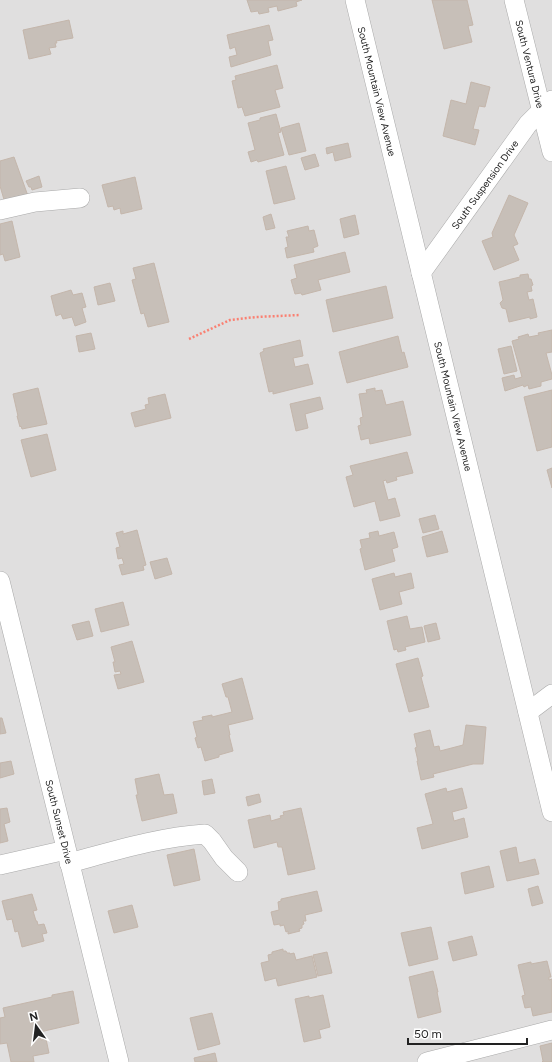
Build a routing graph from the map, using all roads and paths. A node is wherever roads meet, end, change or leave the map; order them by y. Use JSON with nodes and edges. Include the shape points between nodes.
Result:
{"nodes":[{"id":1,"x":355,"y":0,"type":"edge"},
{"id":2,"x":514,"y":0,"type":"edge"},
{"id":3,"x":547,"y":105,"type":"edge"},
{"id":4,"x":552,"y":152,"type":"edge"},
{"id":5,"x":80,"y":198,"type":"dead end"},
{"id":6,"x":0,"y":210,"type":"edge"},
{"id":7,"x":421,"y":273,"type":"junction"},
{"id":8,"x":300,"y":315,"type":"dead end"},
{"id":9,"x":189,"y":339,"type":"dead end"},
{"id":10,"x":0,"y":581,"type":"edge"},
{"id":11,"x":552,"y":694,"type":"edge"},
{"id":12,"x":528,"y":712,"type":"junction"},
{"id":13,"x":552,"y":812,"type":"edge"},
{"id":14,"x":68,"y":857,"type":"junction"},
{"id":15,"x":0,"y":865,"type":"edge"},
{"id":16,"x":238,"y":872,"type":"dead end"},
{"id":17,"x":552,"y":1030,"type":"edge"},
{"id":18,"x":119,"y":1062,"type":"edge"},
{"id":19,"x":427,"y":1062,"type":"edge"}],
"edges":[{"from":1,"to":7,"type":"street","name":"South Mountain View Avenue"},
{"from":2,"to":3,"type":"street","name":"South Ventura Drive"},
{"from":3,"to":4,"type":"street","name":"South Ventura Drive"},
{"from":3,"to":7,"type":"street","name":"South Suspension Drive","via":[[528,124]]},
{"from":5,"to":6,"type":"street","via":[[35,202]]},
{"from":7,"to":12,"type":"street","name":"South Mountain View Avenue"},
{"from":8,"to":9,"type":"path","via":[[230,320]]},
{"from":10,"to":14,"type":"street","name":"South Sunset Drive"},
{"from":11,"to":12,"type":"street"},
{"from":12,"to":13,"type":"street","name":"South Mountain View Avenue"},
{"from":14,"to":15,"type":"street"},
{"from":14,"to":16,"type":"street","via":[[185,835],[205,834]]},
{"from":14,"to":18,"type":"street","name":"South Sunset Drive"},
{"from":17,"to":19,"type":"street"}]}
